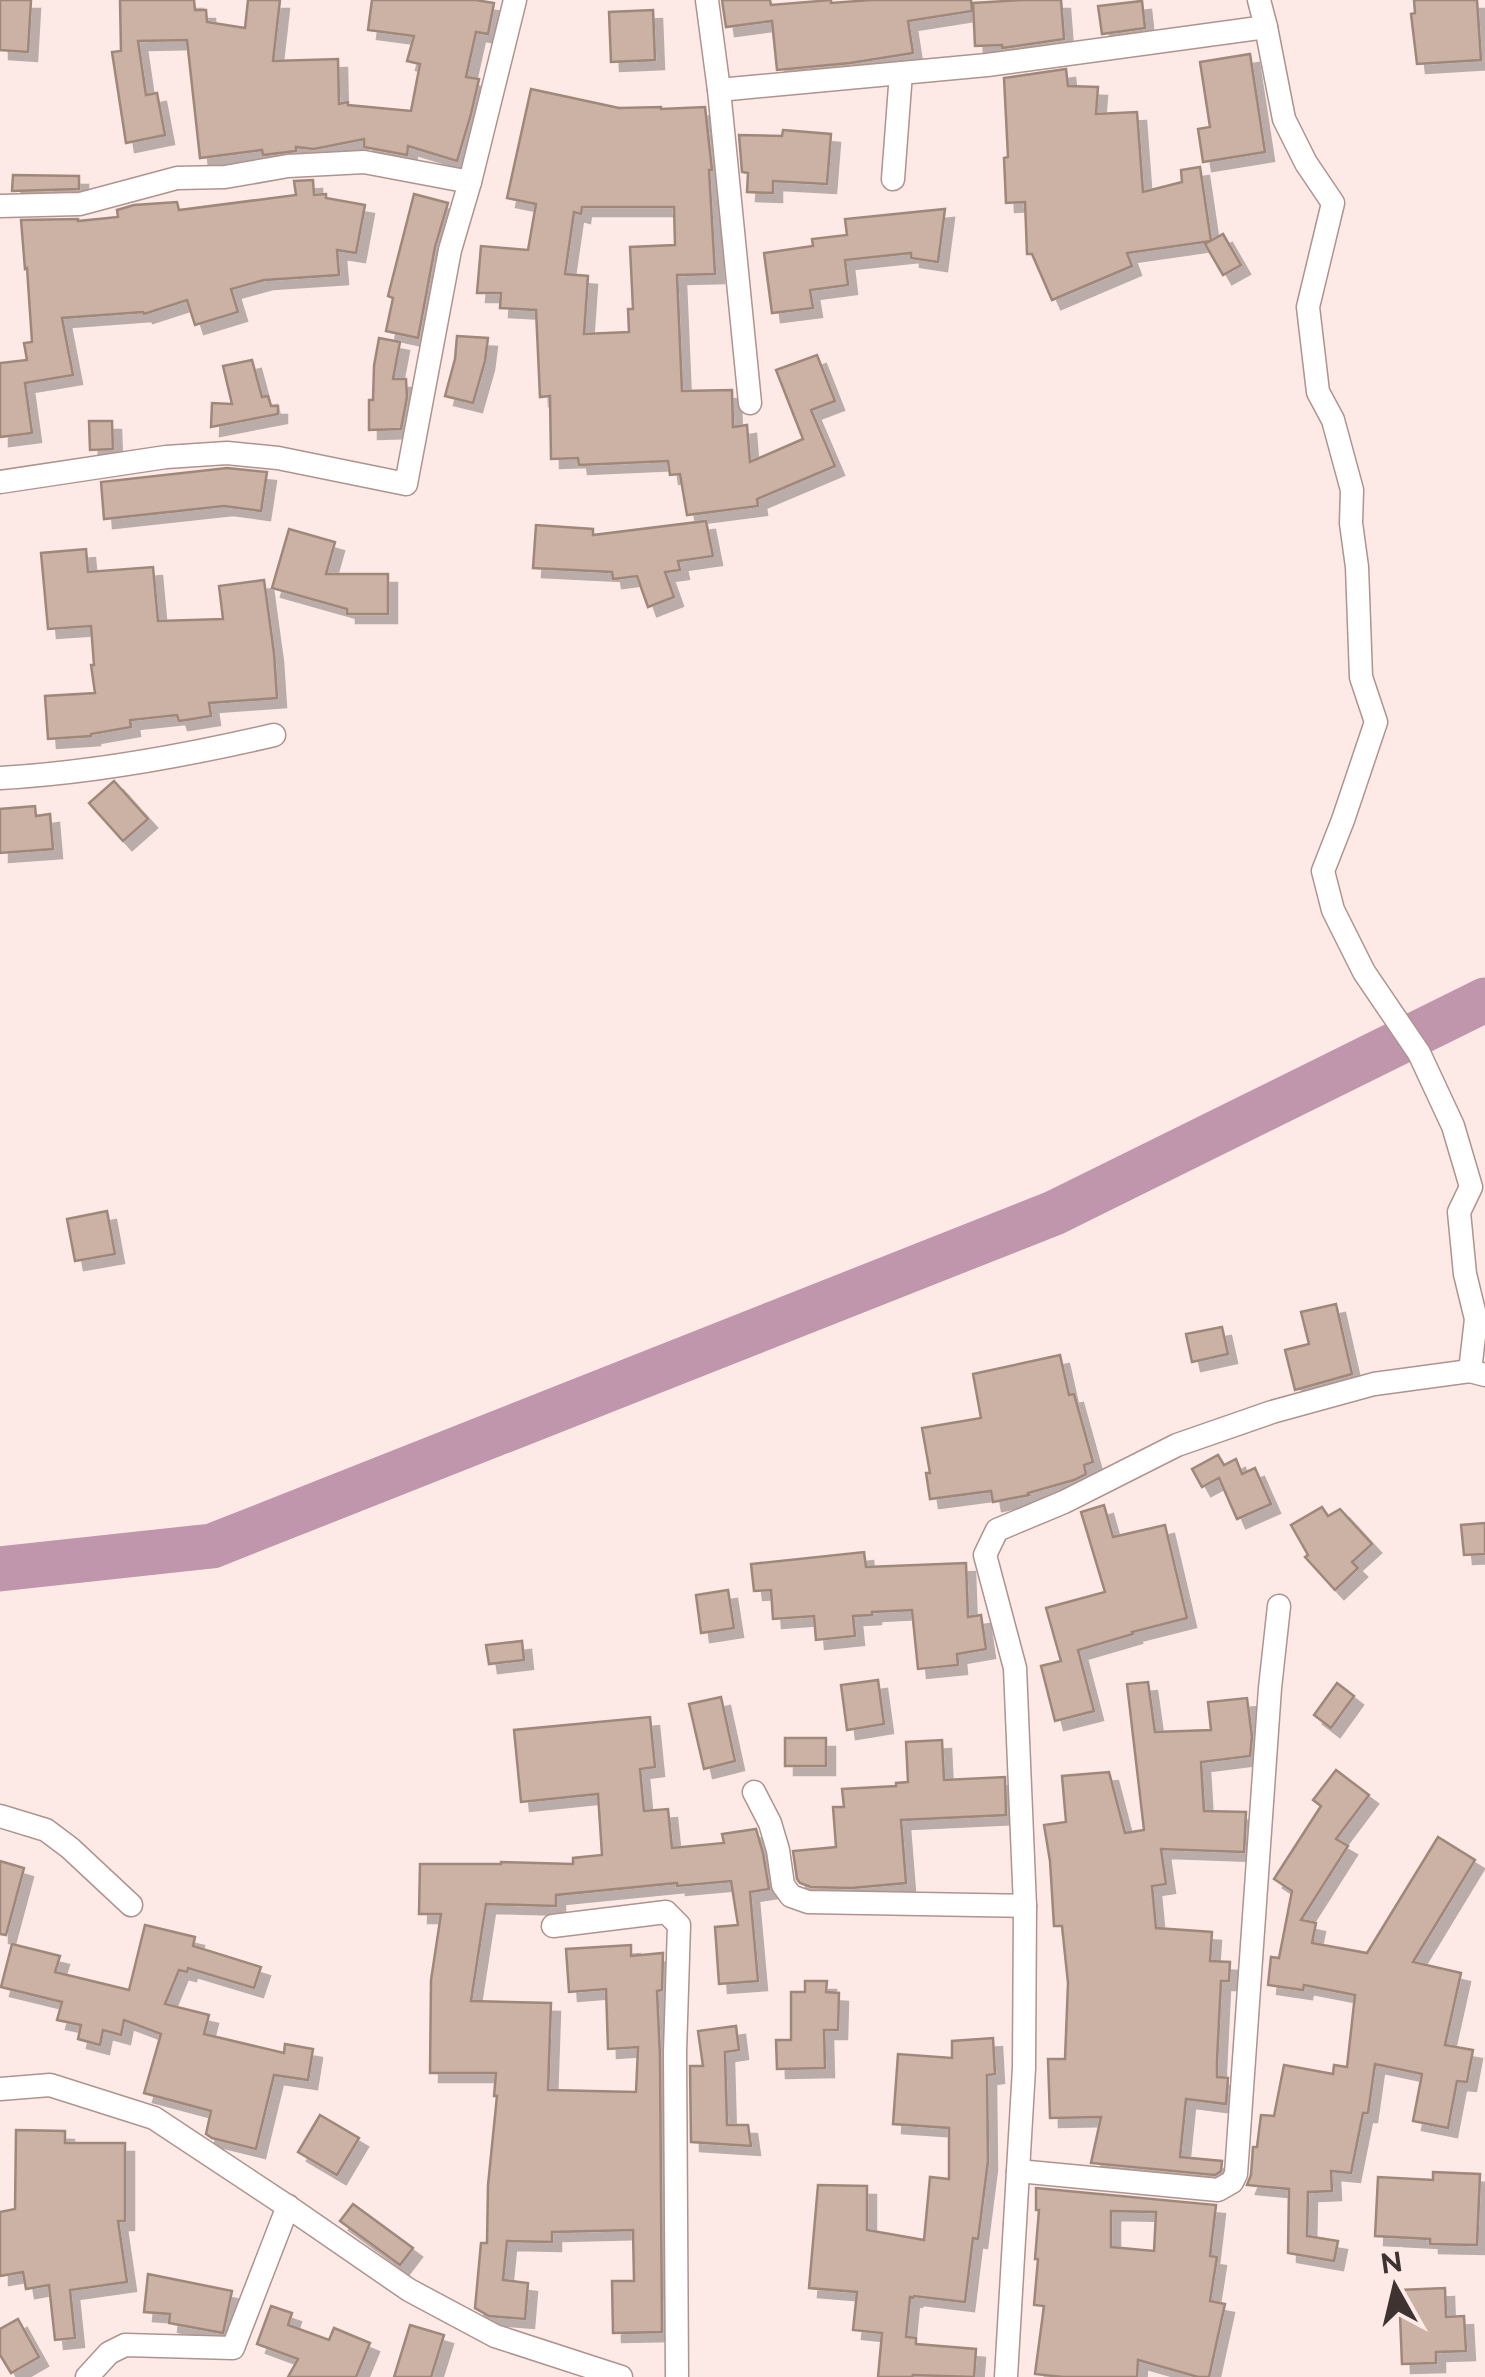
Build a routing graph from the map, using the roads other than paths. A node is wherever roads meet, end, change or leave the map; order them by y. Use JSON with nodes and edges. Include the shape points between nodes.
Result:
{"nodes":[{"id":1,"x":515,"y":0,"type":"edge"},
{"id":2,"x":707,"y":0,"type":"edge"},
{"id":3,"x":1259,"y":0,"type":"edge"},
{"id":4,"x":1266,"y":27,"type":"junction"},
{"id":5,"x":901,"y":73,"type":"junction"},
{"id":6,"x":719,"y":90,"type":"junction"},
{"id":7,"x":893,"y":178,"type":"dead end"},
{"id":8,"x":470,"y":182,"type":"junction"},
{"id":9,"x":0,"y":206,"type":"edge"},
{"id":10,"x":750,"y":403,"type":"dead end"},
{"id":11,"x":0,"y":482,"type":"edge"},
{"id":12,"x":274,"y":735,"type":"dead end"},
{"id":13,"x":0,"y":778,"type":"edge"},
{"id":14,"x":1478,"y":1373,"type":"edge"},
{"id":15,"x":1279,"y":1606,"type":"dead end"},
{"id":16,"x":754,"y":1792,"type":"dead end"},
{"id":17,"x":0,"y":1816,"type":"edge"},
{"id":18,"x":131,"y":1905,"type":"dead end"},
{"id":19,"x":1025,"y":1906,"type":"junction"},
{"id":20,"x":553,"y":1926,"type":"dead end"},
{"id":21,"x":0,"y":2089,"type":"edge"},
{"id":22,"x":1018,"y":2171,"type":"junction"},
{"id":23,"x":288,"y":2206,"type":"junction"},
{"id":24,"x":87,"y":2377,"type":"edge"},
{"id":25,"x":621,"y":2377,"type":"edge"},
{"id":26,"x":677,"y":2377,"type":"edge"},
{"id":27,"x":1006,"y":2377,"type":"edge"}],
"edges":[{"from":1,"to":8,"type":"street"},
{"from":2,"to":6,"type":"street"},
{"from":3,"to":4,"type":"street"},
{"from":4,"to":5,"type":"street"},
{"from":4,"to":14,"type":"street","via":[[1284,119],[1333,202],[1308,307],[1318,392],[1352,490],[1361,677],[1376,722],[1323,870],[1333,910],[1364,972],[1419,1053],[1472,1187],[1459,1212]]},
{"from":5,"to":6,"type":"street"},
{"from":5,"to":7,"type":"street"},
{"from":6,"to":10,"type":"street"},
{"from":8,"to":9,"type":"street","via":[[364,162],[176,178],[80,204]]},
{"from":8,"to":11,"type":"street","via":[[450,250],[406,484],[226,453]]},
{"from":12,"to":13,"type":"street","via":[[80,772]]},
{"from":14,"to":19,"type":"street","via":[[1374,1384],[1272,1412],[1177,1446],[998,1530],[985,1555],[1016,1668]]},
{"from":15,"to":22,"type":"street","via":[[1236,2174],[1218,2190]]},
{"from":16,"to":19,"type":"street","via":[[791,1896],[808,1902]]},
{"from":17,"to":18,"type":"street","via":[[46,1830]]},
{"from":19,"to":22,"type":"street"},
{"from":20,"to":26,"type":"street","via":[[666,1912],[679,1925]]},
{"from":21,"to":23,"type":"street","via":[[50,2085],[154,2118]]},
{"from":22,"to":27,"type":"street"},
{"from":23,"to":24,"type":"street","via":[[233,2348],[125,2345]]},
{"from":23,"to":25,"type":"street","via":[[409,2290],[495,2336]]}]}
